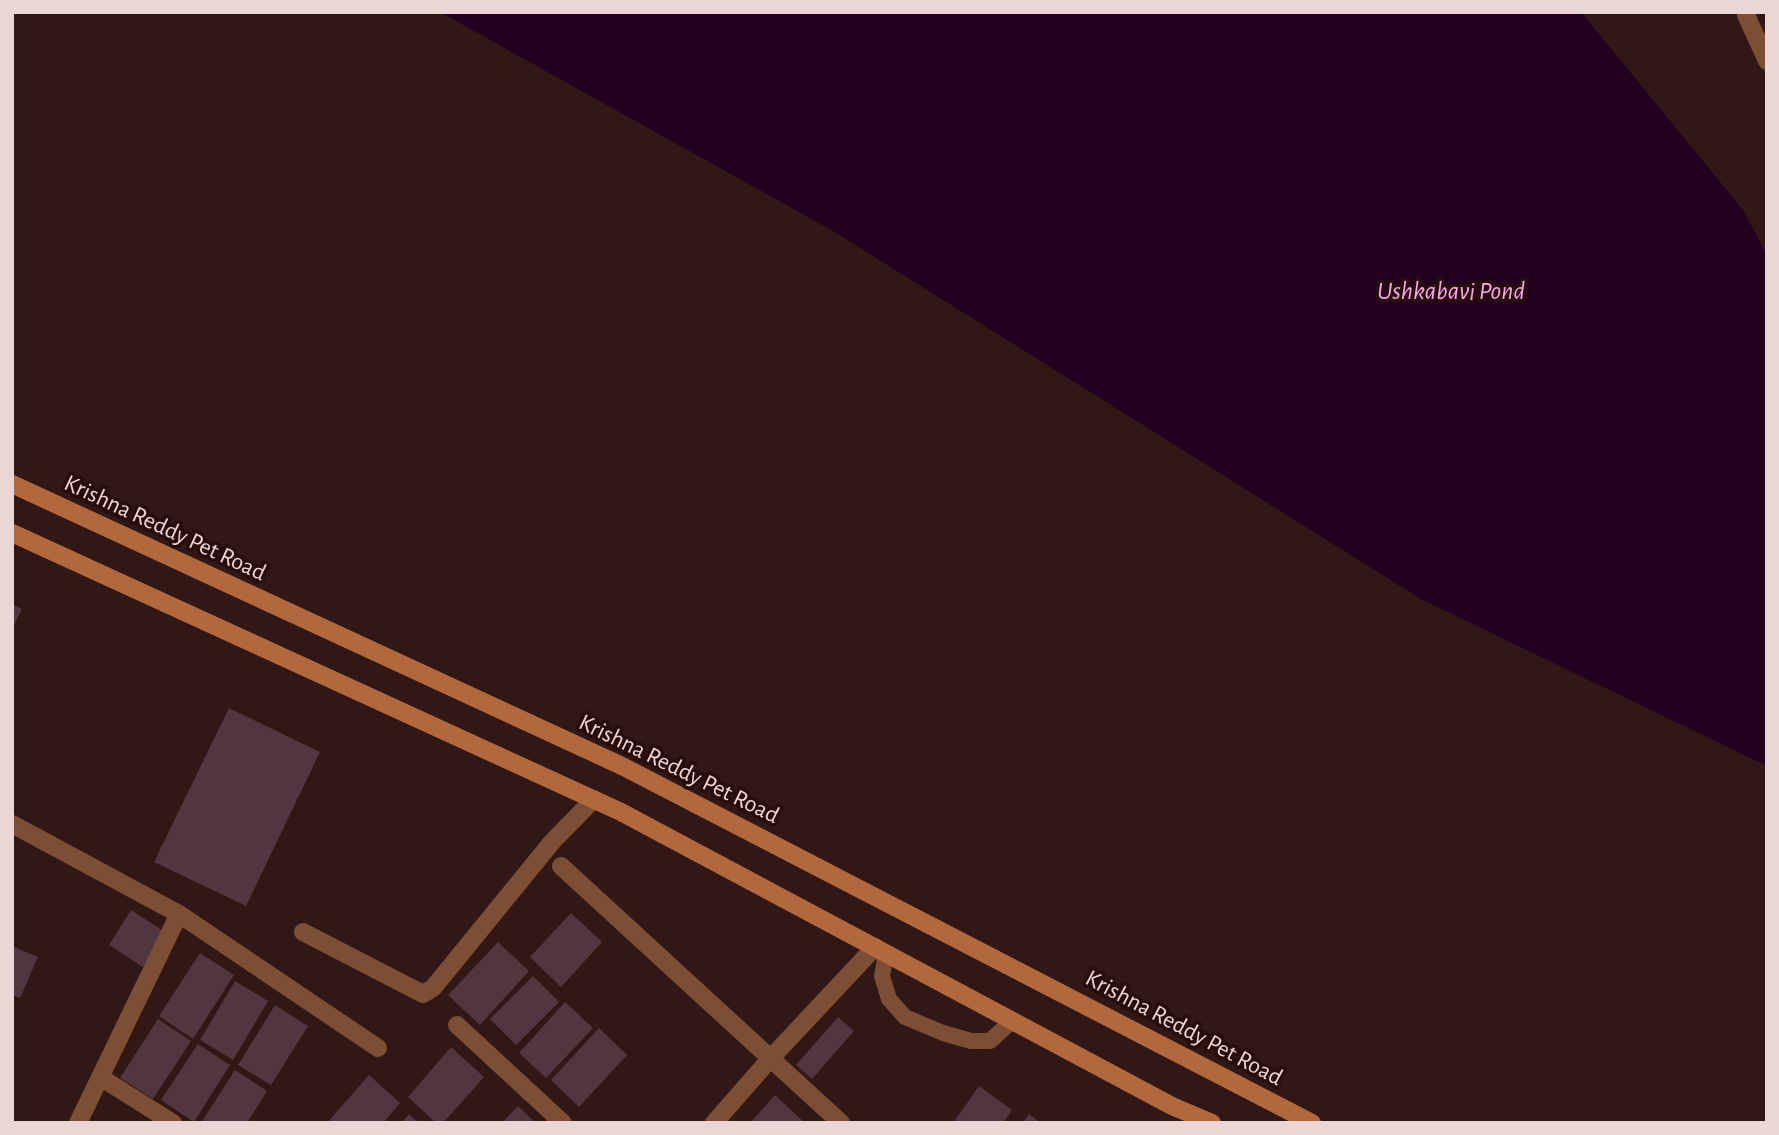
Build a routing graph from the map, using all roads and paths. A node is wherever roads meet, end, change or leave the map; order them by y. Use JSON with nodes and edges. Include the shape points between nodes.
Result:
{"nodes":[{"id":1,"x":1747,"y":12,"type":"edge"},
{"id":2,"x":1767,"y":61,"type":"edge"},
{"id":3,"x":12,"y":484,"type":"edge"},
{"id":4,"x":12,"y":533,"type":"edge"},
{"id":5,"x":594,"y":799,"type":"junction"},
{"id":6,"x":12,"y":824,"type":"edge"},
{"id":7,"x":561,"y":866,"type":"dead end"},
{"id":8,"x":179,"y":914,"type":"junction"},
{"id":9,"x":303,"y":932,"type":"dead end"},
{"id":10,"x":881,"y":950,"type":"junction"},
{"id":11,"x":1013,"y":1020,"type":"junction"},
{"id":12,"x":457,"y":1026,"type":"dead end"},
{"id":13,"x":377,"y":1048,"type":"dead end"},
{"id":14,"x":770,"y":1059,"type":"junction"},
{"id":15,"x":100,"y":1077,"type":"junction"},
{"id":16,"x":78,"y":1123,"type":"edge"},
{"id":17,"x":173,"y":1123,"type":"edge"},
{"id":18,"x":563,"y":1123,"type":"edge"},
{"id":19,"x":714,"y":1123,"type":"edge"},
{"id":20,"x":841,"y":1123,"type":"edge"},
{"id":21,"x":1212,"y":1123,"type":"edge"},
{"id":22,"x":1312,"y":1123,"type":"edge"}],
"edges":[{"from":1,"to":2,"type":"street"},
{"from":3,"to":22,"type":"main road","name":"Krishna Reddy Pet Road","via":[[622,766]]},
{"from":4,"to":5,"type":"main road"},
{"from":5,"to":9,"type":"street","via":[[552,842],[433,988],[423,994]]},
{"from":5,"to":10,"type":"main road"},
{"from":6,"to":8,"type":"street"},
{"from":7,"to":14,"type":"street"},
{"from":8,"to":13,"type":"street"},
{"from":8,"to":15,"type":"street"},
{"from":10,"to":11,"type":"main road"},
{"from":10,"to":11,"type":"lane","via":[[885,988],[905,1017],[971,1041],[990,1041]]},
{"from":10,"to":14,"type":"street"},
{"from":11,"to":21,"type":"main road"},
{"from":12,"to":18,"type":"street"},
{"from":14,"to":19,"type":"street"},
{"from":14,"to":20,"type":"street"},
{"from":15,"to":16,"type":"street"},
{"from":15,"to":17,"type":"street"}]}
